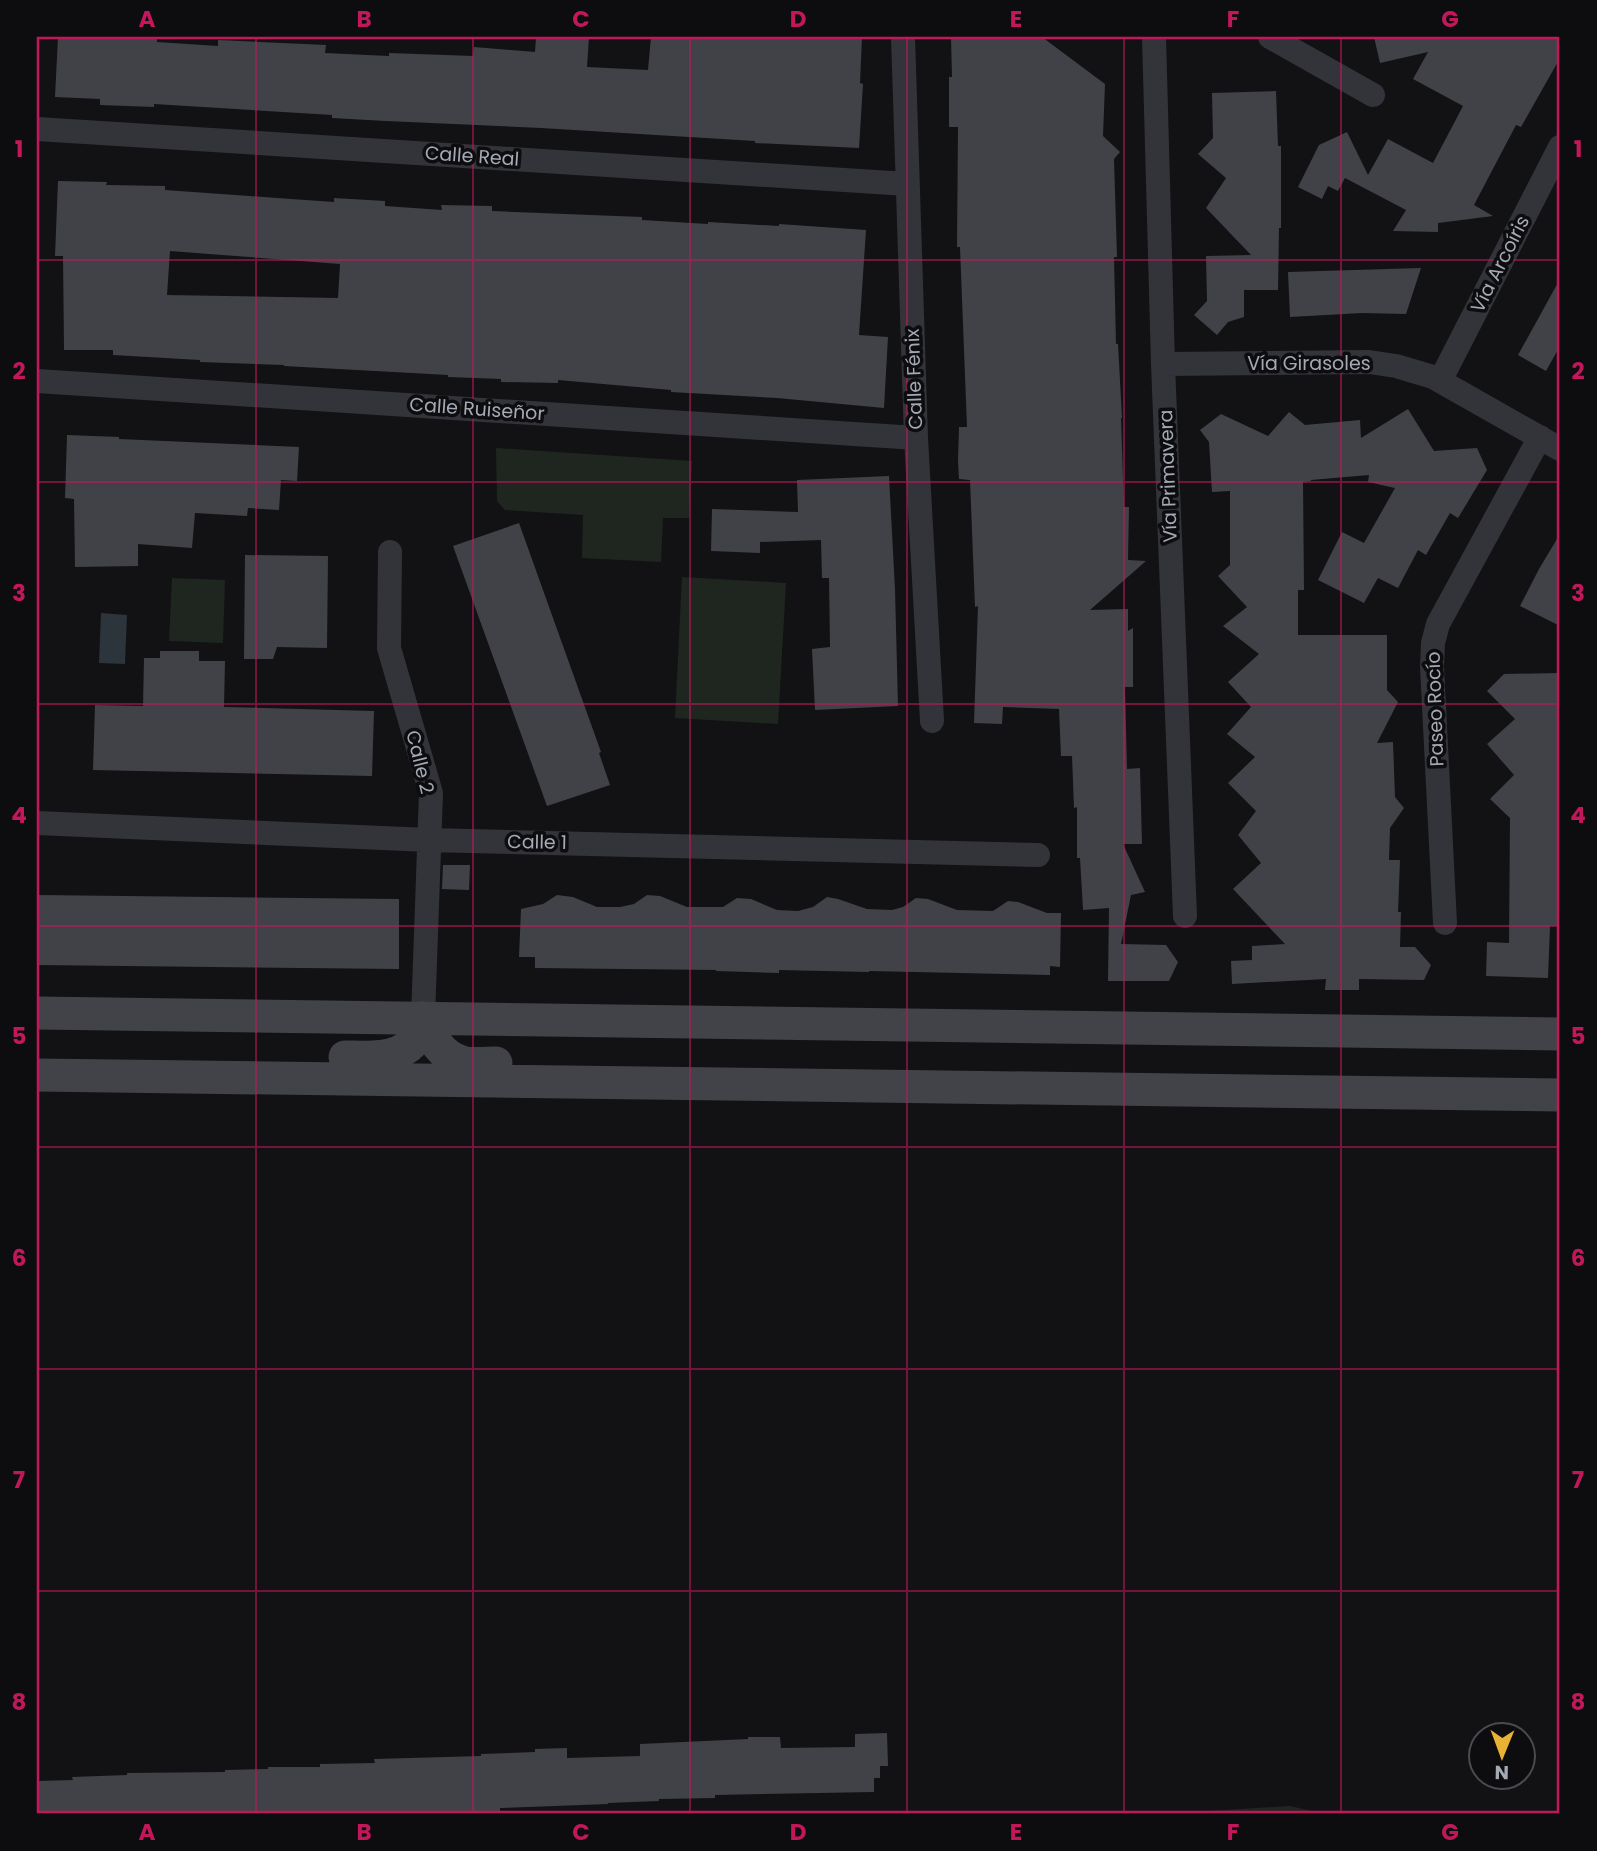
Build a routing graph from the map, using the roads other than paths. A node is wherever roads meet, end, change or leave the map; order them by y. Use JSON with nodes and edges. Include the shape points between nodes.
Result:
{"nodes":[{"id":1,"x":903,"y":37,"type":"edge"},
{"id":2,"x":1154,"y":37,"type":"edge"},
{"id":3,"x":1270,"y":37,"type":"edge"},
{"id":4,"x":1373,"y":95,"type":"dead end"},
{"id":5,"x":37,"y":129,"type":"edge"},
{"id":6,"x":1558,"y":157,"type":"edge"},
{"id":7,"x":907,"y":184,"type":"junction"},
{"id":8,"x":1163,"y":364,"type":"junction"},
{"id":9,"x":37,"y":381,"type":"edge"},
{"id":10,"x":1440,"y":381,"type":"junction"},
{"id":11,"x":916,"y":438,"type":"junction"},
{"id":12,"x":1550,"y":443,"type":"edge"},
{"id":13,"x":390,"y":552,"type":"dead end"},
{"id":14,"x":932,"y":721,"type":"dead end"},
{"id":15,"x":37,"y":823,"type":"edge"},
{"id":16,"x":429,"y":840,"type":"junction"},
{"id":17,"x":1038,"y":855,"type":"dead end"},
{"id":18,"x":1185,"y":916,"type":"dead end"},
{"id":19,"x":1445,"y":923,"type":"dead end"},
{"id":20,"x":37,"y":1013,"type":"edge"},
{"id":21,"x":423,"y":1018,"type":"junction"},
{"id":22,"x":1560,"y":1034,"type":"edge"},
{"id":23,"x":37,"y":1075,"type":"edge"},
{"id":24,"x":189,"y":1077,"type":"junction"},
{"id":25,"x":617,"y":1083,"type":"junction"},
{"id":26,"x":1560,"y":1095,"type":"edge"}],
"edges":[{"from":1,"to":7,"type":"street","name":"Calle Fénix"},
{"from":2,"to":8,"type":"street","name":"Vía Primavera"},
{"from":3,"to":4,"type":"street"},
{"from":5,"to":7,"type":"street","name":"Calle Real"},
{"from":6,"to":10,"type":"street","name":"Vía Arcoíris"},
{"from":7,"to":11,"type":"street","name":"Calle Fénix"},
{"from":8,"to":10,"type":"street","name":"Vía Girasoles","via":[[1369,362]]},
{"from":8,"to":18,"type":"street","name":"Vía Primavera"},
{"from":9,"to":11,"type":"street","name":"Calle Ruiseñor"},
{"from":10,"to":12,"type":"street","name":"Vía Girasoles"},
{"from":11,"to":14,"type":"street","name":"Calle Fénix"},
{"from":12,"to":19,"type":"street","name":"Paseo Rocío","via":[[1438,624],[1433,643]]},
{"from":13,"to":16,"type":"street","name":"Calle 2","via":[[389,648],[431,793]]},
{"from":15,"to":16,"type":"street","name":"Calle 1"},
{"from":16,"to":17,"type":"street","name":"Calle 1"},
{"from":16,"to":21,"type":"street","name":"Calle 2"},
{"from":20,"to":21,"type":"street"},
{"from":21,"to":22,"type":"street"},
{"from":21,"to":24,"type":"street","via":[[418,1037],[387,1057],[220,1060]]},
{"from":21,"to":25,"type":"street","via":[[441,1051],[463,1062],[552,1064],[582,1069]]},
{"from":23,"to":24,"type":"street"},
{"from":24,"to":25,"type":"street"},
{"from":25,"to":26,"type":"street"}]}
